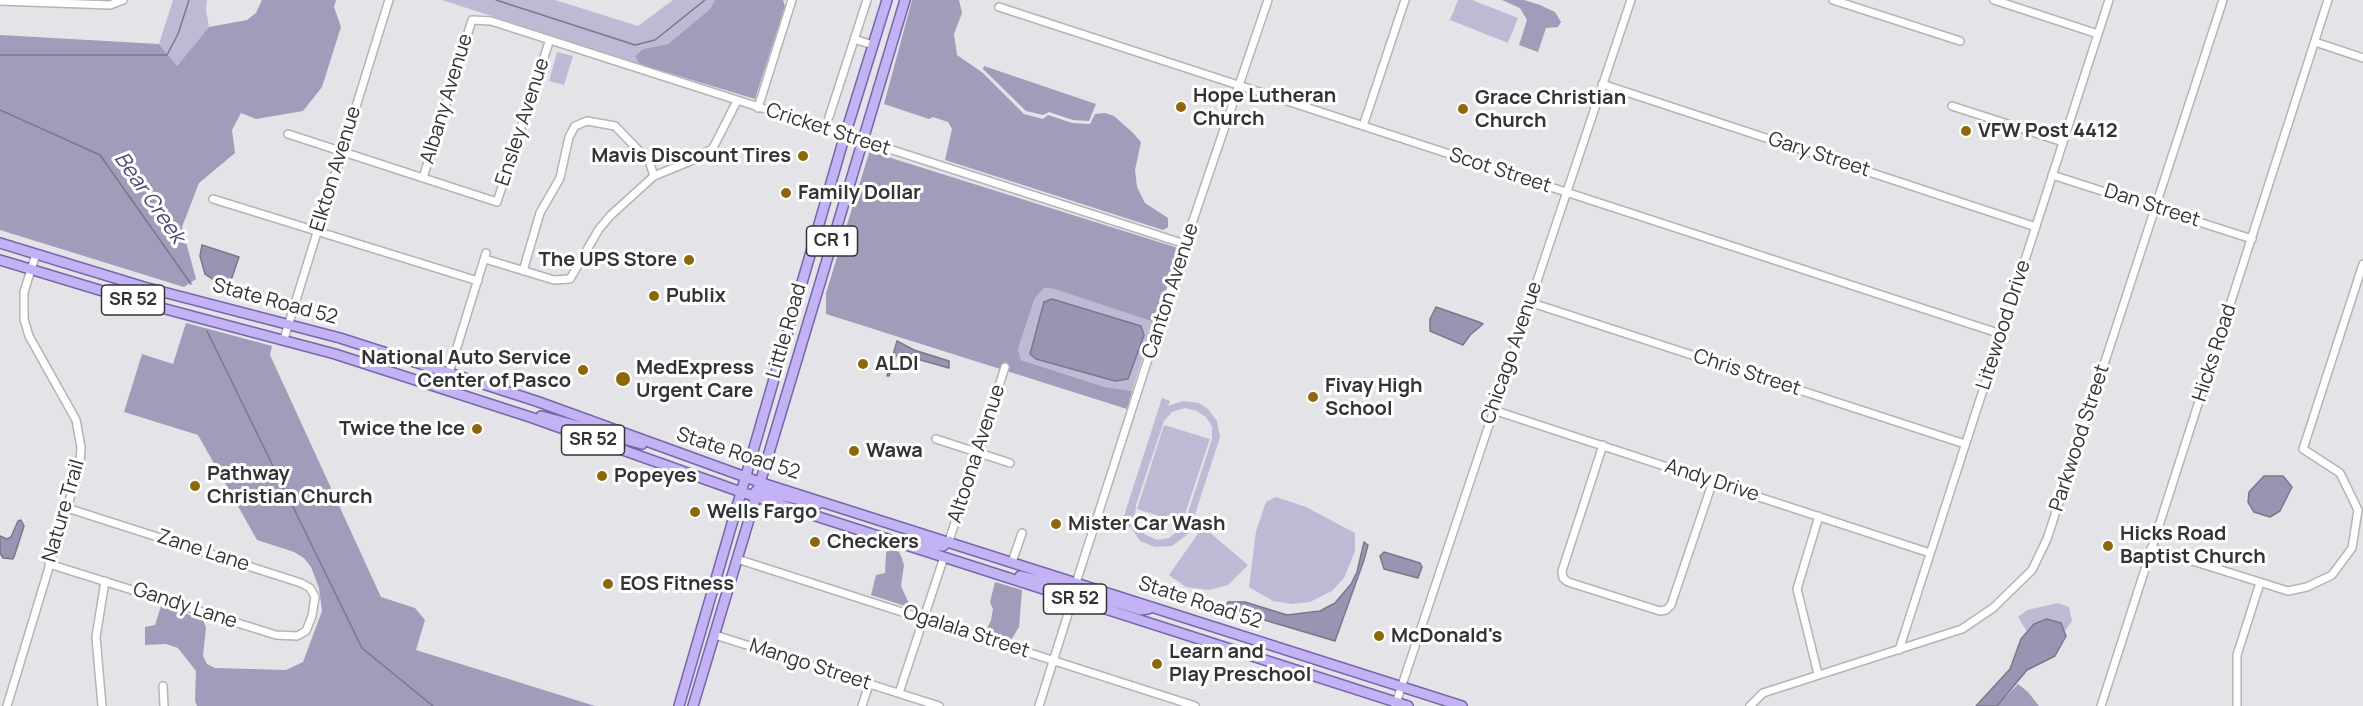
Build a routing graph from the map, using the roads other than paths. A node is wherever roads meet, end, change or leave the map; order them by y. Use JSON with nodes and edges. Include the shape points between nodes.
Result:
{"nodes":[{"id":1,"x":123,"y":0,"type":"edge"},
{"id":2,"x":389,"y":0,"type":"edge"},
{"id":3,"x":792,"y":0,"type":"edge"},
{"id":4,"x":867,"y":0,"type":"edge"},
{"id":5,"x":887,"y":0,"type":"edge"},
{"id":6,"x":905,"y":0,"type":"edge"},
{"id":7,"x":1268,"y":0,"type":"edge"},
{"id":8,"x":1405,"y":0,"type":"edge"},
{"id":9,"x":1631,"y":0,"type":"edge"},
{"id":10,"x":1833,"y":0,"type":"edge"},
{"id":11,"x":1994,"y":0,"type":"edge"},
{"id":12,"x":2109,"y":0,"type":"edge"},
{"id":13,"x":2223,"y":0,"type":"edge"},
{"id":14,"x":2328,"y":0,"type":"edge"},
{"id":15,"x":0,"y":1,"type":"edge"},
{"id":16,"x":999,"y":7,"type":"dead end"},
{"id":17,"x":472,"y":20,"type":"joint"},
{"id":18,"x":2098,"y":34,"type":"junction"},
{"id":19,"x":854,"y":39,"type":"junction"},
{"id":20,"x":1960,"y":41,"type":"dead end"},
{"id":21,"x":549,"y":42,"type":"junction"},
{"id":22,"x":2315,"y":42,"type":"junction"},
{"id":23,"x":873,"y":45,"type":"junction"},
{"id":24,"x":2363,"y":58,"type":"edge"},
{"id":25,"x":1602,"y":84,"type":"junction"},
{"id":26,"x":1241,"y":86,"type":"junction"},
{"id":27,"x":737,"y":101,"type":"junction"},
{"id":28,"x":1952,"y":106,"type":"dead end"},
{"id":29,"x":758,"y":108,"type":"junction"},
{"id":30,"x":829,"y":117,"type":"dead end"},
{"id":31,"x":1363,"y":126,"type":"junction"},
{"id":32,"x":288,"y":134,"type":"dead end"},
{"id":33,"x":845,"y":136,"type":"junction"},
{"id":34,"x":863,"y":141,"type":"junction"},
{"id":35,"x":2063,"y":142,"type":"junction"},
{"id":36,"x":342,"y":151,"type":"junction"},
{"id":37,"x":2052,"y":175,"type":"junction"},
{"id":38,"x":654,"y":176,"type":"junction"},
{"id":39,"x":423,"y":178,"type":"junction"},
{"id":40,"x":1566,"y":192,"type":"junction"},
{"id":41,"x":213,"y":199,"type":"dead end"},
{"id":42,"x":2156,"y":207,"type":"junction"},
{"id":43,"x":2036,"y":226,"type":"junction"},
{"id":44,"x":317,"y":232,"type":"junction"},
{"id":45,"x":2252,"y":239,"type":"junction"},
{"id":46,"x":0,"y":243,"type":"edge"},
{"id":47,"x":1185,"y":244,"type":"junction"},
{"id":48,"x":36,"y":255,"type":"junction"},
{"id":49,"x":0,"y":261,"type":"edge"},
{"id":50,"x":2363,"y":264,"type":"edge"},
{"id":51,"x":31,"y":271,"type":"junction"},
{"id":52,"x":524,"y":271,"type":"junction"},
{"id":53,"x":478,"y":281,"type":"junction"},
{"id":54,"x":1530,"y":302,"type":"junction"},
{"id":55,"x":288,"y":323,"type":"junction"},
{"id":56,"x":2001,"y":334,"type":"junction"},
{"id":57,"x":284,"y":339,"type":"junction"},
{"id":58,"x":1005,"y":367,"type":"dead end"},
{"id":59,"x":449,"y":374,"type":"junction"},
{"id":60,"x":444,"y":390,"type":"junction"},
{"id":61,"x":1493,"y":410,"type":"junction"},
{"id":62,"x":533,"y":418,"type":"junction"},
{"id":63,"x":590,"y":421,"type":"junction"},
{"id":64,"x":587,"y":438,"type":"junction"},
{"id":65,"x":936,"y":439,"type":"dead end"},
{"id":66,"x":647,"y":442,"type":"junction"},
{"id":67,"x":1965,"y":444,"type":"junction"},
{"id":68,"x":1603,"y":446,"type":"junction"},
{"id":69,"x":978,"y":453,"type":"junction"},
{"id":70,"x":1010,"y":463,"type":"dead end"},
{"id":71,"x":745,"y":477,"type":"junction"},
{"id":72,"x":1713,"y":482,"type":"junction"},
{"id":73,"x":760,"y":491,"type":"junction"},
{"id":74,"x":741,"y":492,"type":"junction"},
{"id":75,"x":67,"y":508,"type":"junction"},
{"id":76,"x":1819,"y":516,"type":"junction"},
{"id":77,"x":1022,"y":533,"type":"dead end"},
{"id":78,"x":884,"y":538,"type":"junction"},
{"id":79,"x":949,"y":541,"type":"junction"},
{"id":80,"x":2151,"y":548,"type":"junction"},
{"id":81,"x":1930,"y":553,"type":"junction"},
{"id":82,"x":944,"y":557,"type":"junction"},
{"id":83,"x":737,"y":559,"type":"junction"},
{"id":84,"x":960,"y":562,"type":"junction"},
{"id":85,"x":1012,"y":562,"type":"junction"},
{"id":86,"x":49,"y":564,"type":"junction"},
{"id":87,"x":991,"y":572,"type":"junction"},
{"id":88,"x":105,"y":581,"type":"junction"},
{"id":89,"x":1076,"y":583,"type":"junction"},
{"id":90,"x":2260,"y":583,"type":"junction"},
{"id":91,"x":1073,"y":598,"type":"junction"},
{"id":92,"x":1154,"y":608,"type":"junction"},
{"id":93,"x":312,"y":616,"type":"joint"},
{"id":94,"x":924,"y":619,"type":"junction"},
{"id":95,"x":715,"y":634,"type":"junction"},
{"id":96,"x":1899,"y":650,"type":"junction"},
{"id":97,"x":1054,"y":660,"type":"junction"},
{"id":98,"x":1818,"y":674,"type":"junction"},
{"id":99,"x":869,"y":684,"type":"junction"},
{"id":100,"x":163,"y":686,"type":"dead end"},
{"id":101,"x":1401,"y":686,"type":"junction"},
{"id":102,"x":899,"y":693,"type":"junction"},
{"id":103,"x":679,"y":704,"type":"edge"},
{"id":104,"x":1395,"y":704,"type":"edge"},
{"id":105,"x":7,"y":706,"type":"edge"},
{"id":106,"x":102,"y":706,"type":"edge"},
{"id":107,"x":164,"y":706,"type":"edge"},
{"id":108,"x":693,"y":706,"type":"edge"},
{"id":109,"x":862,"y":706,"type":"edge"},
{"id":110,"x":939,"y":706,"type":"edge"},
{"id":111,"x":1039,"y":706,"type":"edge"},
{"id":112,"x":1195,"y":706,"type":"edge"},
{"id":113,"x":1408,"y":706,"type":"edge"},
{"id":114,"x":1462,"y":706,"type":"edge"},
{"id":115,"x":1750,"y":706,"type":"edge"},
{"id":116,"x":2101,"y":706,"type":"edge"},
{"id":117,"x":2237,"y":706,"type":"edge"}],
"edges":[{"from":1,"to":15,"type":"street","via":[[110,5]]},
{"from":2,"to":36,"type":"street","name":"Elkton Avenue"},
{"from":3,"to":29,"type":"street"},
{"from":4,"to":19,"type":"street"},
{"from":5,"to":23,"type":"main road","name":"Little Road","number":"CR 1"},
{"from":6,"to":34,"type":"main road","name":"Little Road","number":"CR 1"},
{"from":7,"to":26,"type":"street","name":"Canton Avenue"},
{"from":8,"to":31,"type":"street"},
{"from":9,"to":25,"type":"street","name":"Chicago Avenue"},
{"from":10,"to":20,"type":"street"},
{"from":11,"to":18,"type":"street"},
{"from":12,"to":18,"type":"street","name":"Litewood Drive"},
{"from":13,"to":42,"type":"street","name":"Parkwood Street"},
{"from":14,"to":22,"type":"street","name":"Hicks Road"},
{"from":16,"to":26,"type":"street","name":"Scot Street"},
{"from":17,"to":21,"type":"street","name":"Cricket Street","via":[[491,21]]},
{"from":17,"to":39,"type":"street","name":"Albany Avenue"},
{"from":18,"to":35,"type":"street","name":"Litewood Drive"},
{"from":19,"to":23,"type":"street"},
{"from":19,"to":30,"type":"street"},
{"from":21,"to":27,"type":"street","name":"Cricket Street"},
{"from":21,"to":39,"type":"street","name":"Ensley Avenue","via":[[497,202]]},
{"from":22,"to":24,"type":"street"},
{"from":22,"to":45,"type":"street","name":"Hicks Road"},
{"from":23,"to":33,"type":"main road","name":"Little Road","number":"CR 1"},
{"from":25,"to":40,"type":"street","name":"Chicago Avenue"},
{"from":25,"to":43,"type":"street","name":"Gary Street"},
{"from":26,"to":31,"type":"street","name":"Scot Street"},
{"from":26,"to":47,"type":"street","name":"Canton Avenue"},
{"from":27,"to":29,"type":"street","name":"Cricket Street"},
{"from":27,"to":38,"type":"street","via":[[713,148]]},
{"from":28,"to":35,"type":"street"},
{"from":29,"to":33,"type":"street","name":"Cricket Street"},
{"from":31,"to":40,"type":"street","name":"Scot Street"},
{"from":32,"to":36,"type":"street"},
{"from":33,"to":34,"type":"street","name":"Cricket Street"},
{"from":33,"to":71,"type":"main road","name":"Little Road","number":"CR 1"},
{"from":34,"to":47,"type":"street","name":"Cricket Street"},
{"from":34,"to":73,"type":"main road","name":"Little Road","number":"CR 1"},
{"from":35,"to":37,"type":"street","name":"Litewood Drive"},
{"from":36,"to":39,"type":"street"},
{"from":36,"to":44,"type":"street","name":"Elkton Avenue"},
{"from":37,"to":42,"type":"street","name":"Dan Street"},
{"from":37,"to":43,"type":"street","name":"Litewood Drive"},
{"from":38,"to":52,"type":"street","via":[[599,229],[570,279],[559,282]]},
{"from":38,"to":52,"type":"street","via":[[650,161],[615,126],[587,121],[575,126],[560,178],[540,213]]},
{"from":40,"to":54,"type":"street","name":"Chicago Avenue"},
{"from":40,"to":56,"type":"street","name":"Scot Street"},
{"from":41,"to":44,"type":"street"},
{"from":42,"to":45,"type":"street","name":"Dan Street"},
{"from":42,"to":96,"type":"street","name":"Parkwood Street","via":[[2047,539],[2032,570],[1993,608],[1962,629]]},
{"from":43,"to":56,"type":"street","name":"Litewood Drive"},
{"from":44,"to":53,"type":"street"},
{"from":44,"to":55,"type":"street","name":"Elkton Avenue"},
{"from":45,"to":80,"type":"street","name":"Hicks Road"},
{"from":46,"to":48,"type":"main road","name":"State Road 52","number":"SR 52"},
{"from":47,"to":89,"type":"street","name":"Canton Avenue"},
{"from":48,"to":51,"type":"street","name":"Nature Trail"},
{"from":48,"to":55,"type":"main road","name":"State Road 52","number":"SR 52"},
{"from":49,"to":51,"type":"main road","name":"State Road 52","number":"SR 52"},
{"from":50,"to":90,"type":"street","via":[[2303,449],[2340,473],[2345,482],[2358,510],[2352,548],[2332,575],[2307,587],[2288,591]]},
{"from":51,"to":57,"type":"main road","name":"State Road 52","number":"SR 52"},
{"from":51,"to":75,"type":"street","name":"Nature Trail","via":[[22,306],[29,336],[81,434],[80,465]]},
{"from":52,"to":53,"type":"street","via":[[485,256]]},
{"from":53,"to":59,"type":"street"},
{"from":54,"to":61,"type":"street","name":"Chicago Avenue"},
{"from":54,"to":67,"type":"street","name":"Chris Street"},
{"from":55,"to":57,"type":"street","name":"Elkton Avenue"},
{"from":55,"to":59,"type":"main road","name":"State Road 52","number":"SR 52"},
{"from":56,"to":67,"type":"street","name":"Litewood Drive"},
{"from":57,"to":60,"type":"main road","name":"State Road 52","number":"SR 52"},
{"from":58,"to":69,"type":"street","name":"Altoona Avenue"},
{"from":59,"to":60,"type":"street"},
{"from":59,"to":63,"type":"main road","name":"State Road 52","number":"SR 52"},
{"from":60,"to":62,"type":"main road","name":"State Road 52","number":"SR 52"},
{"from":61,"to":68,"type":"street","name":"Andy Drive"},
{"from":61,"to":101,"type":"street","name":"Chicago Avenue"},
{"from":62,"to":63,"type":"main road","via":[[549,417],[582,427]]},
{"from":62,"to":64,"type":"main road","name":"State Road 52","number":"SR 52"},
{"from":63,"to":66,"type":"main road","name":"State Road 52","number":"SR 52"},
{"from":64,"to":66,"type":"main road","via":[[593,432],[633,444]]},
{"from":64,"to":74,"type":"main road","name":"State Road 52","number":"SR 52"},
{"from":65,"to":69,"type":"street"},
{"from":66,"to":71,"type":"main road","name":"State Road 52","number":"SR 52"},
{"from":67,"to":81,"type":"street","name":"Litewood Drive"},
{"from":68,"to":72,"type":"street","name":"Andy Drive"},
{"from":68,"to":72,"type":"street","via":[[1562,571],[1568,582],[1666,610]]},
{"from":69,"to":70,"type":"street"},
{"from":69,"to":79,"type":"street","name":"Altoona Avenue"},
{"from":71,"to":73,"type":"main road","name":"State Road 52","number":"SR 52"},
{"from":71,"to":74,"type":"main road","name":"Little Road","number":"CR 1"},
{"from":72,"to":76,"type":"street","name":"Andy Drive"},
{"from":73,"to":74,"type":"main road","name":"State Road 52","number":"SR 52"},
{"from":73,"to":78,"type":"main road","name":"State Road 52","number":"SR 52"},
{"from":73,"to":79,"type":"main road","name":"State Road 52","number":"SR 52","via":[[807,503],[830,504]]},
{"from":73,"to":83,"type":"main road","name":"Little Road","number":"CR 1"},
{"from":74,"to":103,"type":"main road","name":"Little Road","number":"CR 1"},
{"from":75,"to":86,"type":"street","name":"Nature Trail"},
{"from":75,"to":93,"type":"street","name":"Zane Lane","via":[[301,583],[315,597]]},
{"from":76,"to":81,"type":"street","name":"Andy Drive"},
{"from":76,"to":98,"type":"street","via":[[1797,589]]},
{"from":77,"to":85,"type":"street"},
{"from":78,"to":79,"type":"main road","via":[[898,537],[934,546]]},
{"from":78,"to":82,"type":"main road","name":"State Road 52","number":"SR 52"},
{"from":79,"to":84,"type":"main road"},
{"from":79,"to":85,"type":"main road","name":"State Road 52","number":"SR 52"},
{"from":80,"to":90,"type":"street"},
{"from":80,"to":116,"type":"street","name":"Hicks Road"},
{"from":81,"to":96,"type":"street","name":"Litewood Drive"},
{"from":82,"to":84,"type":"main road","name":"State Road 52","number":"SR 52"},
{"from":82,"to":94,"type":"street"},
{"from":83,"to":94,"type":"street","name":"Ogalala Street"},
{"from":83,"to":95,"type":"main road","name":"Little Road","number":"CR 1"},
{"from":84,"to":87,"type":"main road","name":"State Road 52","number":"SR 52"},
{"from":85,"to":89,"type":"main road","name":"State Road 52","number":"SR 52"},
{"from":86,"to":88,"type":"street","name":"Gandy Lane"},
{"from":86,"to":105,"type":"street","name":"Nature Trail"},
{"from":87,"to":89,"type":"main road","via":[[1066,587]]},
{"from":87,"to":91,"type":"main road","name":"State Road 52","number":"SR 52"},
{"from":88,"to":93,"type":"street","name":"Gandy Lane","via":[[276,635],[297,636],[306,631]]},
{"from":88,"to":106,"type":"street","via":[[96,637]]},
{"from":89,"to":92,"type":"main road","name":"State Road 52","number":"SR 52"},
{"from":90,"to":117,"type":"street","via":[[2237,655]]},
{"from":91,"to":92,"type":"main road","via":[[1087,594],[1140,610]]},
{"from":91,"to":97,"type":"street"},
{"from":91,"to":104,"type":"main road","name":"State Road 52","number":"SR 52"},
{"from":92,"to":101,"type":"main road","name":"State Road 52","number":"SR 52"},
{"from":94,"to":97,"type":"street","name":"Ogalala Street"},
{"from":94,"to":102,"type":"street"},
{"from":95,"to":99,"type":"street","name":"Mango Street"},
{"from":95,"to":108,"type":"main road","name":"Little Road","number":"CR 1"},
{"from":96,"to":98,"type":"street","name":"Parkwood Street"},
{"from":97,"to":111,"type":"street"},
{"from":97,"to":112,"type":"street","name":"Ogalala Street"},
{"from":98,"to":115,"type":"street","name":"Parkwood Street","via":[[1763,693]]},
{"from":99,"to":102,"type":"street","name":"Mango Street"},
{"from":99,"to":109,"type":"street"},
{"from":100,"to":107,"type":"street"},
{"from":101,"to":104,"type":"street","name":"Chicago Avenue"},
{"from":101,"to":114,"type":"main road","name":"State Road 52","number":"SR 52"},
{"from":102,"to":110,"type":"street","name":"Mango Street"},
{"from":103,"to":108,"type":"street"},
{"from":104,"to":113,"type":"main road","name":"State Road 52","number":"SR 52"}]}
